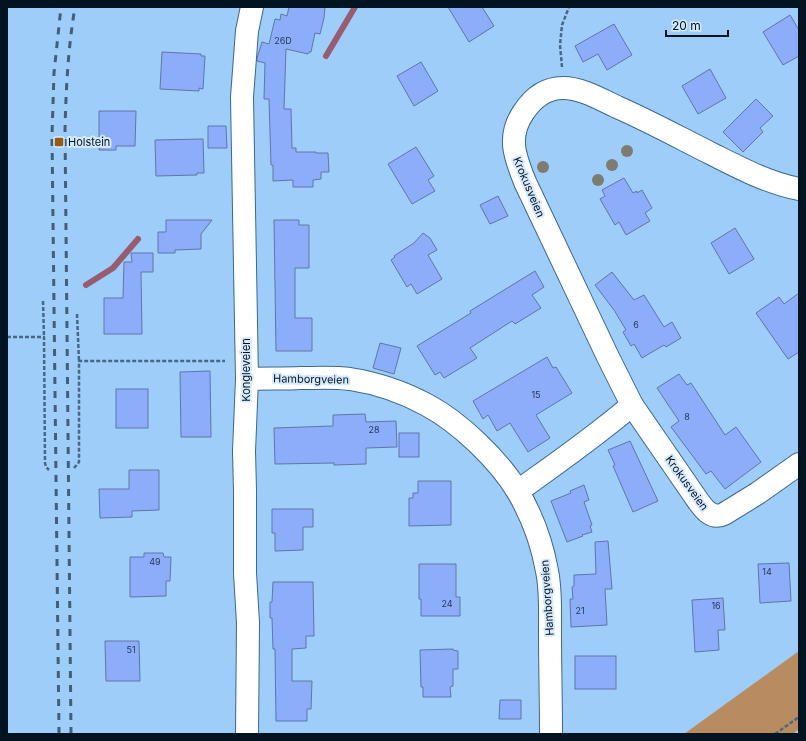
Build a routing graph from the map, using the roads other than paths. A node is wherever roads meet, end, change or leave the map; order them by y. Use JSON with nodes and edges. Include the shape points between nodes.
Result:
{"nodes":[{"id":1,"x":252,"y":7,"type":"edge"},
{"id":2,"x":799,"y":189,"type":"edge"},
{"id":3,"x":247,"y":379,"type":"junction"},
{"id":4,"x":632,"y":405,"type":"junction"},
{"id":5,"x":799,"y":464,"type":"edge"},
{"id":6,"x":518,"y":491,"type":"junction"},
{"id":7,"x":247,"y":734,"type":"edge"},
{"id":8,"x":551,"y":734,"type":"edge"}],
"edges":[{"from":1,"to":3,"type":"street","name":"Kongleveien","via":[[247,31],[242,97]]},
{"from":2,"to":4,"type":"street","name":"Krokusveien","via":[[748,172],[630,113],[579,91],[560,88],[543,93],[527,107],[516,127],[514,151],[517,162]]},
{"from":3,"to":6,"type":"street","name":"Hamborgveien","via":[[349,379],[409,396],[428,406],[470,436],[501,467]]},
{"from":3,"to":7,"type":"street","name":"Kongleveien","via":[[244,451],[248,623]]},
{"from":4,"to":5,"type":"street","name":"Krokusveien","via":[[694,495],[711,514],[724,514]]},
{"from":4,"to":6,"type":"street"},
{"from":6,"to":8,"type":"street","name":"Hamborgveien","via":[[537,534],[548,572]]}]}
